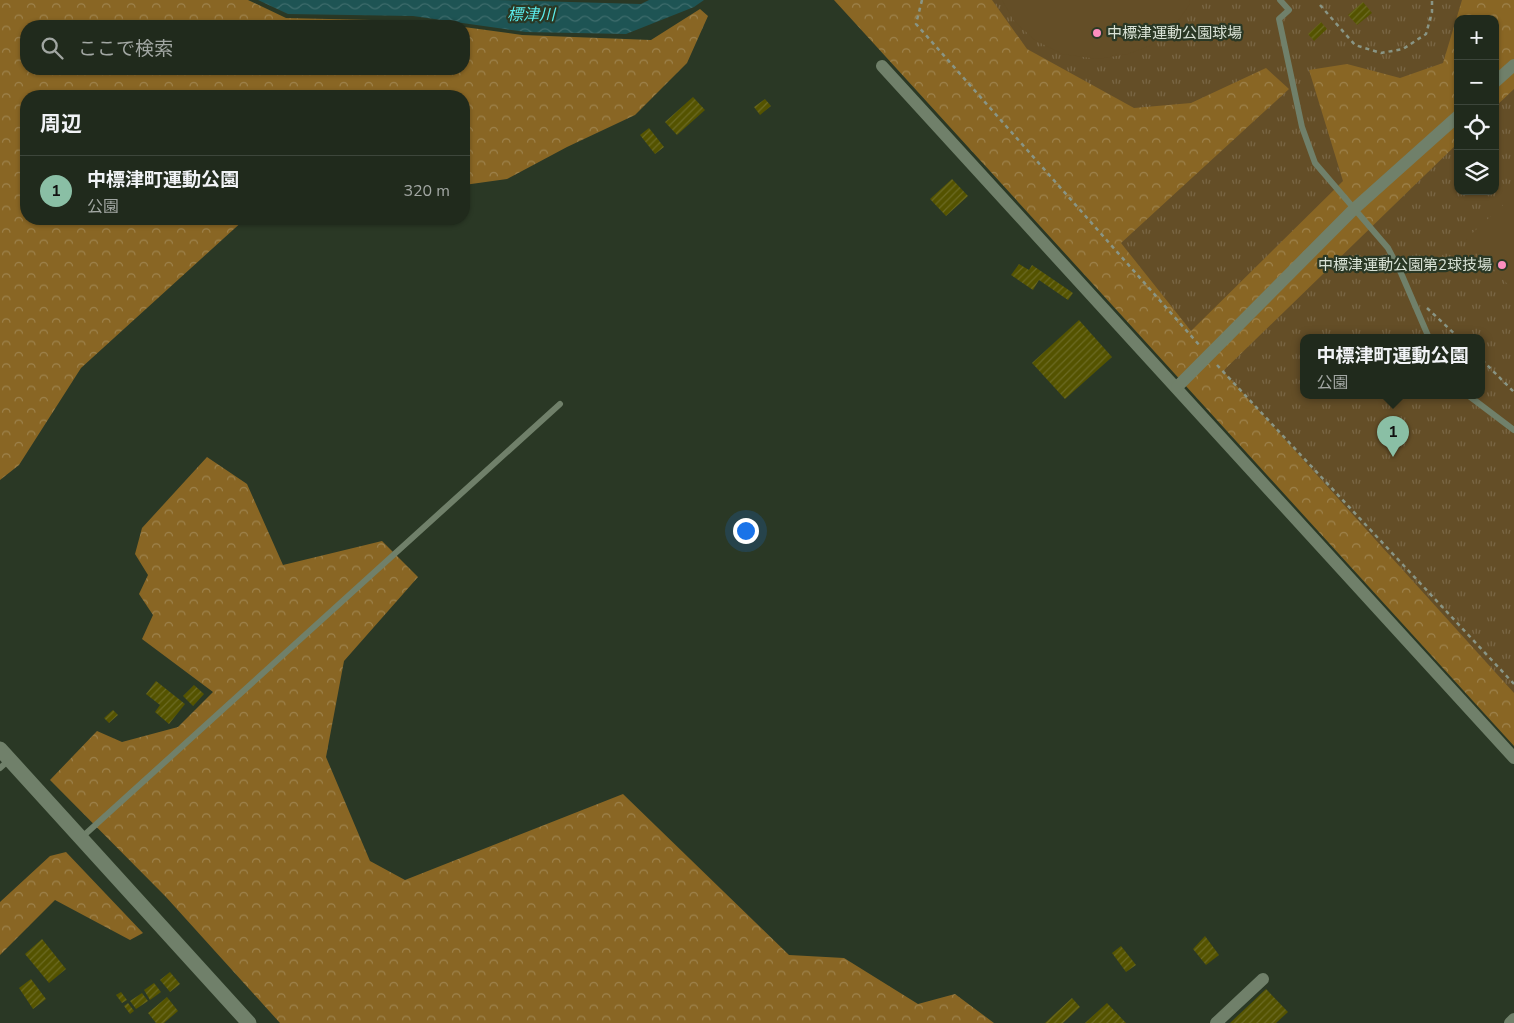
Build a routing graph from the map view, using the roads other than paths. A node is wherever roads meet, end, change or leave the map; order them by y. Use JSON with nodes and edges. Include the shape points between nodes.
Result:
{"nodes":[{"id":1,"x":1280,"y":0,"type":"edge"},
{"id":2,"x":1514,"y":65,"type":"edge"},
{"id":3,"x":882,"y":66,"type":"dead end"},
{"id":4,"x":1499,"y":78,"type":"edge"},
{"id":5,"x":1454,"y":120,"type":"edge"},
{"id":6,"x":1354,"y":210,"type":"junction"},
{"id":7,"x":1427,"y":334,"type":"edge"},
{"id":8,"x":1177,"y":387,"type":"junction"},
{"id":9,"x":1473,"y":399,"type":"edge"},
{"id":10,"x":560,"y":404,"type":"dead end"},
{"id":11,"x":1514,"y":430,"type":"edge"},
{"id":12,"x":1514,"y":758,"type":"edge"},
{"id":13,"x":3,"y":759,"type":"edge"},
{"id":14,"x":81,"y":838,"type":"junction"},
{"id":15,"x":1263,"y":979,"type":"dead end"},
{"id":16,"x":1514,"y":1019,"type":"edge"},
{"id":17,"x":249,"y":1023,"type":"edge"},
{"id":18,"x":1216,"y":1023,"type":"edge"},
{"id":19,"x":1510,"y":1023,"type":"edge"}],
"edges":[{"from":1,"to":6,"type":"lane","via":[[1289,10],[1279,19],[1302,127],[1315,163]]},
{"from":2,"to":4,"type":"street"},
{"from":3,"to":8,"type":"street"},
{"from":5,"to":6,"type":"street"},
{"from":6,"to":7,"type":"lane","via":[[1388,248]]},
{"from":6,"to":8,"type":"street"},
{"from":8,"to":12,"type":"street"},
{"from":9,"to":11,"type":"lane"},
{"from":10,"to":14,"type":"lane"},
{"from":13,"to":14,"type":"street"},
{"from":14,"to":17,"type":"street"},
{"from":15,"to":18,"type":"street"},
{"from":16,"to":19,"type":"street"}]}
